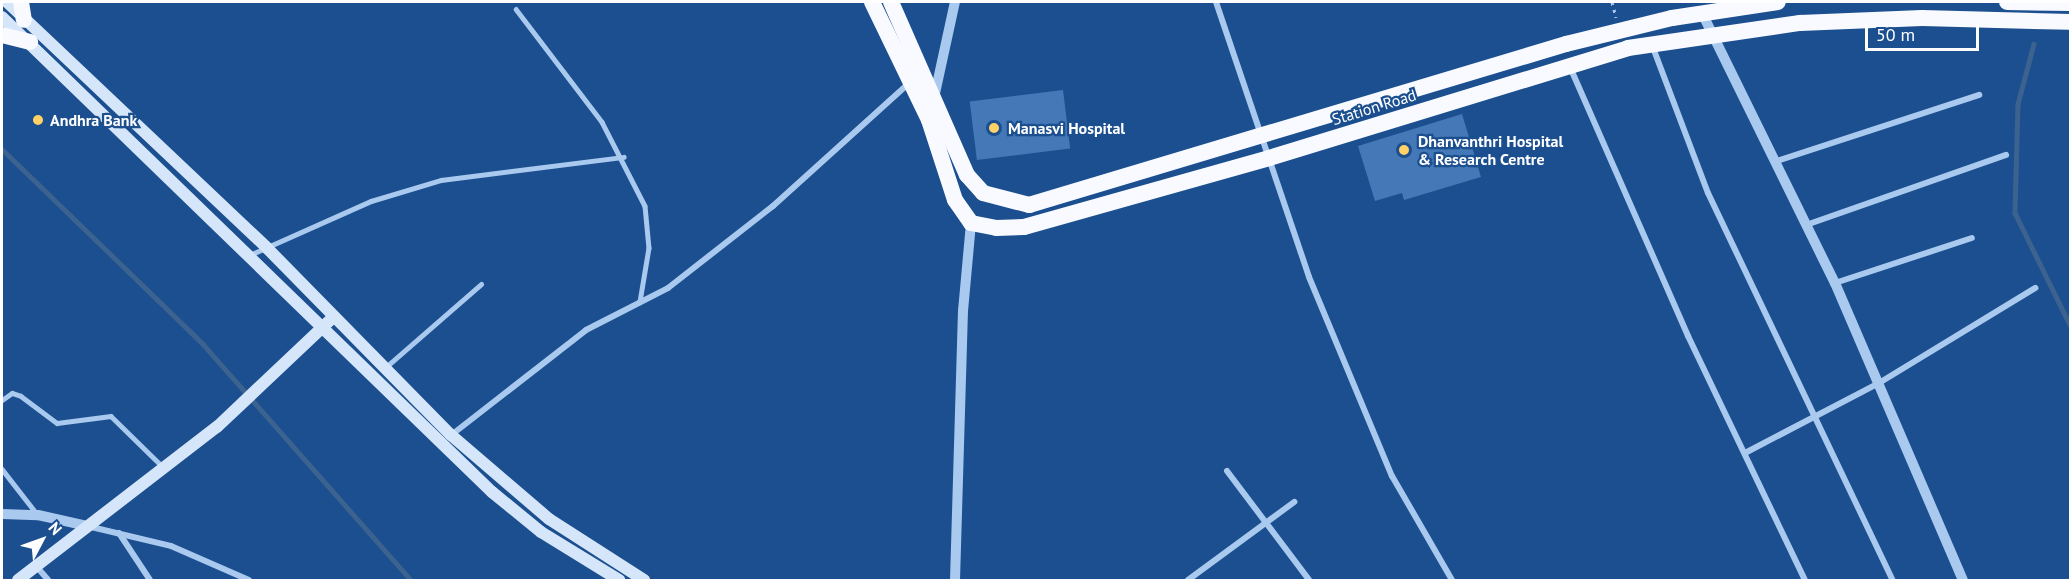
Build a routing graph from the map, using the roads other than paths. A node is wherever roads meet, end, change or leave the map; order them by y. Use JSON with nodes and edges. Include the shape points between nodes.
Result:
{"nodes":[{"id":1,"x":7,"y":2,"type":"edge"},
{"id":2,"x":21,"y":2,"type":"edge"},
{"id":3,"x":872,"y":2,"type":"edge"},
{"id":4,"x":891,"y":2,"type":"edge"},
{"id":5,"x":955,"y":2,"type":"edge"},
{"id":6,"x":1216,"y":2,"type":"edge"},
{"id":7,"x":1778,"y":2,"type":"edge"},
{"id":8,"x":2007,"y":2,"type":"edge"},
{"id":9,"x":2032,"y":2,"type":"edge"},
{"id":10,"x":2070,"y":3,"type":"edge"},
{"id":11,"x":516,"y":9,"type":"dead end"},
{"id":12,"x":1702,"y":13,"type":"junction"},
{"id":13,"x":2,"y":17,"type":"edge"},
{"id":14,"x":24,"y":20,"type":"junction"},
{"id":15,"x":2070,"y":22,"type":"edge"},
{"id":16,"x":1709,"y":34,"type":"junction"},
{"id":17,"x":2,"y":35,"type":"edge"},
{"id":18,"x":30,"y":42,"type":"junction"},
{"id":19,"x":1652,"y":44,"type":"junction"},
{"id":20,"x":1570,"y":66,"type":"junction"},
{"id":21,"x":911,"y":81,"type":"junction"},
{"id":22,"x":935,"y":94,"type":"junction"},
{"id":23,"x":1979,"y":95,"type":"dead end"},
{"id":24,"x":929,"y":120,"type":"junction"},
{"id":25,"x":1263,"y":135,"type":"junction"},
{"id":26,"x":2006,"y":155,"type":"dead end"},
{"id":27,"x":624,"y":157,"type":"junction"},
{"id":28,"x":1269,"y":158,"type":"junction"},
{"id":29,"x":1773,"y":162,"type":"junction"},
{"id":30,"x":971,"y":223,"type":"junction"},
{"id":31,"x":1805,"y":225,"type":"junction"},
{"id":32,"x":1972,"y":238,"type":"dead end"},
{"id":33,"x":267,"y":248,"type":"junction"},
{"id":34,"x":252,"y":254,"type":"junction"},
{"id":35,"x":1835,"y":283,"type":"junction"},
{"id":36,"x":481,"y":284,"type":"dead end"},
{"id":37,"x":2035,"y":288,"type":"dead end"},
{"id":38,"x":640,"y":304,"type":"junction"},
{"id":39,"x":335,"y":315,"type":"junction"},
{"id":40,"x":324,"y":326,"type":"junction"},
{"id":41,"x":385,"y":367,"type":"junction"},
{"id":42,"x":1879,"y":383,"type":"junction"},
{"id":43,"x":2,"y":400,"type":"edge"},
{"id":44,"x":1815,"y":417,"type":"junction"},
{"id":45,"x":451,"y":435,"type":"junction"},
{"id":46,"x":440,"y":444,"type":"junction"},
{"id":47,"x":1745,"y":453,"type":"junction"},
{"id":48,"x":164,"y":468,"type":"junction"},
{"id":49,"x":2,"y":469,"type":"edge"},
{"id":50,"x":1227,"y":471,"type":"dead end"},
{"id":51,"x":1294,"y":502,"type":"dead end"},
{"id":52,"x":2,"y":514,"type":"edge"},
{"id":53,"x":38,"y":515,"type":"junction"},
{"id":54,"x":1265,"y":522,"type":"junction"},
{"id":55,"x":87,"y":526,"type":"junction"},
{"id":56,"x":118,"y":533,"type":"junction"},
{"id":57,"x":612,"y":557,"type":"junction"},
{"id":58,"x":36,"y":566,"type":"junction"},
{"id":59,"x":603,"y":569,"type":"junction"},
{"id":60,"x":18,"y":580,"type":"edge"},
{"id":61,"x":48,"y":580,"type":"edge"},
{"id":62,"x":150,"y":580,"type":"edge"},
{"id":63,"x":249,"y":580,"type":"edge"},
{"id":64,"x":619,"y":580,"type":"edge"},
{"id":65,"x":644,"y":580,"type":"edge"},
{"id":66,"x":955,"y":580,"type":"edge"},
{"id":67,"x":1188,"y":580,"type":"edge"},
{"id":68,"x":1309,"y":580,"type":"edge"},
{"id":69,"x":1452,"y":580,"type":"edge"},
{"id":70,"x":1805,"y":580,"type":"edge"},
{"id":71,"x":1893,"y":580,"type":"edge"},
{"id":72,"x":1963,"y":580,"type":"edge"}],
"edges":[{"from":1,"to":14,"type":"main road"},
{"from":2,"to":14,"type":"highway"},
{"from":3,"to":21,"type":"highway"},
{"from":4,"to":22,"type":"highway","name":"Station Road"},
{"from":5,"to":22,"type":"street"},
{"from":6,"to":25,"type":"street"},
{"from":7,"to":12,"type":"highway","name":"Station Road"},
{"from":8,"to":9,"type":"highway"},
{"from":9,"to":10,"type":"highway"},
{"from":11,"to":27,"type":"lane"},
{"from":12,"to":16,"type":"street"},
{"from":12,"to":25,"type":"highway","name":"Station Road","via":[[1566,44]]},
{"from":13,"to":18,"type":"main road"},
{"from":14,"to":33,"type":"main road"},
{"from":15,"to":16,"type":"highway","name":"Station Road","via":[[1878,20]]},
{"from":16,"to":19,"type":"highway","name":"Station Road"},
{"from":16,"to":29,"type":"street"},
{"from":17,"to":18,"type":"highway"},
{"from":18,"to":34,"type":"main road"},
{"from":19,"to":20,"type":"highway","name":"Station Road"},
{"from":19,"to":44,"type":"street","via":[[1708,193]]},
{"from":20,"to":28,"type":"highway","name":"Station Road"},
{"from":20,"to":47,"type":"street"},
{"from":21,"to":24,"type":"highway"},
{"from":21,"to":38,"type":"street","via":[[773,206],[668,288]]},
{"from":22,"to":24,"type":"street"},
{"from":22,"to":25,"type":"highway","name":"Station Road","via":[[967,175],[983,193],[1002,202],[1029,205]]},
{"from":23,"to":29,"type":"street"},
{"from":24,"to":30,"type":"highway","via":[[955,200]]},
{"from":25,"to":28,"type":"street"},
{"from":26,"to":31,"type":"street"},
{"from":27,"to":33,"type":"lane","via":[[441,180],[371,201]]},
{"from":27,"to":38,"type":"lane","via":[[645,206],[649,248]]},
{"from":28,"to":30,"type":"highway","name":"Station Road","via":[[1024,227]]},
{"from":28,"to":69,"type":"street","via":[[1310,277],[1392,476]]},
{"from":29,"to":31,"type":"street"},
{"from":30,"to":66,"type":"street"},
{"from":31,"to":35,"type":"street"},
{"from":32,"to":35,"type":"street"},
{"from":33,"to":34,"type":"lane"},
{"from":33,"to":39,"type":"main road"},
{"from":34,"to":40,"type":"main road"},
{"from":35,"to":42,"type":"street"},
{"from":36,"to":41,"type":"lane"},
{"from":37,"to":42,"type":"street"},
{"from":38,"to":45,"type":"street","via":[[586,330]]},
{"from":39,"to":40,"type":"main road"},
{"from":39,"to":41,"type":"main road"},
{"from":40,"to":46,"type":"main road"},
{"from":40,"to":48,"type":"main road","via":[[217,427]]},
{"from":41,"to":45,"type":"main road"},
{"from":42,"to":44,"type":"street"},
{"from":42,"to":72,"type":"street"},
{"from":43,"to":48,"type":"lane","via":[[12,393],[21,396],[57,423],[111,416]]},
{"from":44,"to":47,"type":"street"},
{"from":44,"to":71,"type":"street"},
{"from":45,"to":46,"type":"street"},
{"from":45,"to":57,"type":"main road","via":[[549,519]]},
{"from":46,"to":59,"type":"main road","via":[[541,531]]},
{"from":47,"to":70,"type":"street"},
{"from":48,"to":55,"type":"main road"},
{"from":49,"to":53,"type":"lane"},
{"from":50,"to":54,"type":"street"},
{"from":51,"to":54,"type":"street"},
{"from":52,"to":53,"type":"street"},
{"from":53,"to":55,"type":"street"},
{"from":54,"to":67,"type":"street"},
{"from":54,"to":68,"type":"street"},
{"from":55,"to":56,"type":"street"},
{"from":55,"to":58,"type":"main road"},
{"from":56,"to":62,"type":"street"},
{"from":56,"to":63,"type":"street","via":[[171,546]]},
{"from":57,"to":59,"type":"main road"},
{"from":57,"to":65,"type":"main road"},
{"from":58,"to":60,"type":"main road"},
{"from":58,"to":61,"type":"street"},
{"from":59,"to":64,"type":"main road"}]}
